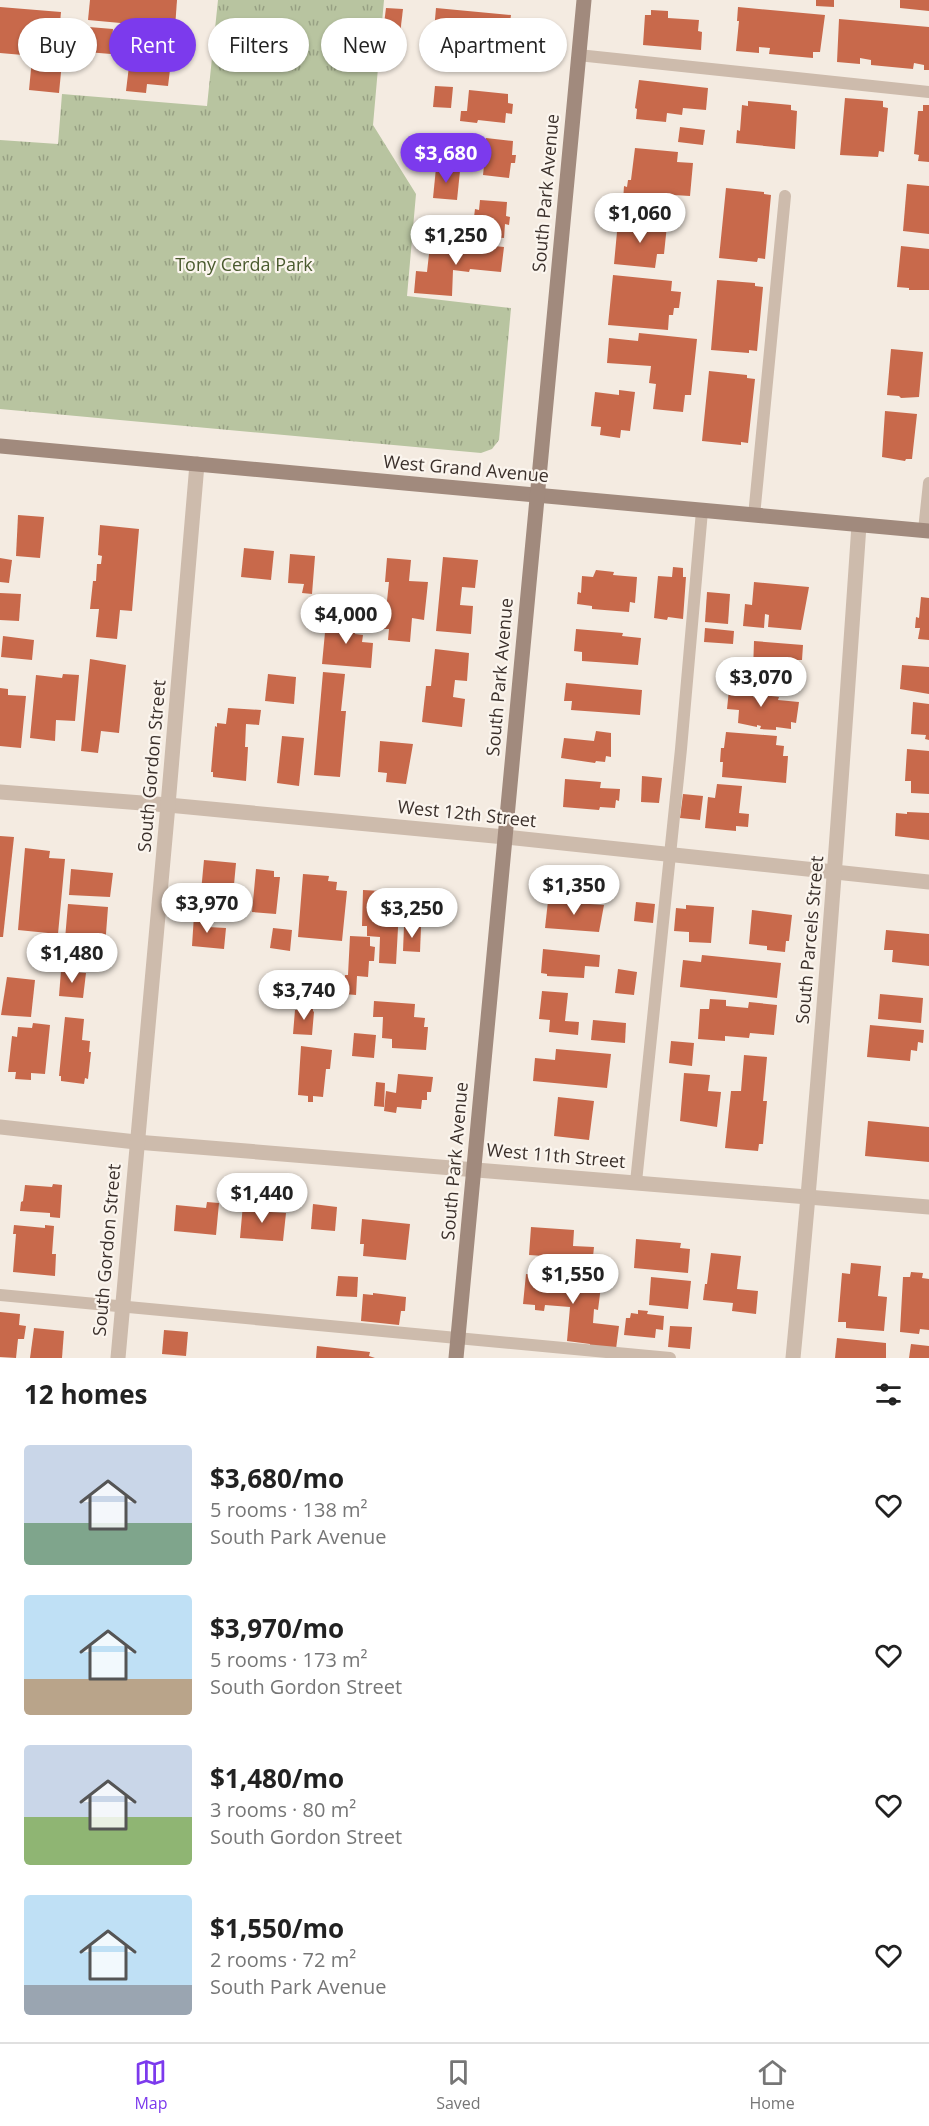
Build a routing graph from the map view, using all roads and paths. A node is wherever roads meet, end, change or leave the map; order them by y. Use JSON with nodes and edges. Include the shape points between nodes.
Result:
{"nodes":[{"id":1,"x":584,"y":0,"type":"edge"},
{"id":2,"x":579,"y":55,"type":"junction"},
{"id":3,"x":929,"y":92,"type":"edge"},
{"id":4,"x":785,"y":196,"type":"dead end"},
{"id":5,"x":0,"y":446,"type":"edge"},
{"id":6,"x":197,"y":464,"type":"junction"},
{"id":7,"x":929,"y":483,"type":"edge"},
{"id":8,"x":537,"y":496,"type":"junction"},
{"id":9,"x":702,"y":511,"type":"junction"},
{"id":10,"x":754,"y":516,"type":"junction"},
{"id":11,"x":859,"y":525,"type":"junction"},
{"id":12,"x":927,"y":531,"type":"edge"},
{"id":13,"x":0,"y":792,"type":"edge"},
{"id":14,"x":168,"y":805,"type":"junction"},
{"id":15,"x":505,"y":837,"type":"junction"},
{"id":16,"x":669,"y":855,"type":"junction"},
{"id":17,"x":835,"y":873,"type":"junction"},
{"id":18,"x":929,"y":882,"type":"edge"},
{"id":19,"x":0,"y":1126,"type":"edge"},
{"id":20,"x":136,"y":1142,"type":"junction"},
{"id":21,"x":474,"y":1169,"type":"junction"},
{"id":22,"x":636,"y":1182,"type":"junction"},
{"id":23,"x":809,"y":1196,"type":"junction"},
{"id":24,"x":929,"y":1207,"type":"edge"},
{"id":25,"x":0,"y":1295,"type":"edge"},
{"id":26,"x":122,"y":1306,"type":"junction"},
{"id":27,"x":457,"y":1339,"type":"junction"},
{"id":28,"x":118,"y":1358,"type":"edge"},
{"id":29,"x":456,"y":1358,"type":"edge"},
{"id":30,"x":670,"y":1358,"type":"edge"},
{"id":31,"x":793,"y":1358,"type":"edge"}],
"edges":[{"from":1,"to":2,"type":"street","name":"South Park Avenue"},
{"from":2,"to":3,"type":"lane"},
{"from":2,"to":8,"type":"street","name":"South Park Avenue"},
{"from":4,"to":10,"type":"lane"},
{"from":5,"to":6,"type":"street","name":"West Grand Avenue"},
{"from":6,"to":8,"type":"street","name":"West Grand Avenue"},
{"from":6,"to":14,"type":"street","name":"South Gordon Street"},
{"from":7,"to":12,"type":"lane"},
{"from":8,"to":9,"type":"street","name":"West Grand Avenue"},
{"from":8,"to":15,"type":"street","name":"South Park Avenue"},
{"from":9,"to":10,"type":"street","name":"West Grand Avenue"},
{"from":9,"to":16,"type":"lane"},
{"from":10,"to":11,"type":"street","name":"West Grand Avenue"},
{"from":11,"to":12,"type":"street","name":"West Grand Avenue"},
{"from":11,"to":17,"type":"street","name":"South Parcels Street"},
{"from":13,"to":14,"type":"street","name":"West 12th Street"},
{"from":14,"to":15,"type":"street","name":"West 12th Street"},
{"from":14,"to":20,"type":"street","name":"South Gordon Street"},
{"from":15,"to":16,"type":"street","name":"West 12th Street"},
{"from":15,"to":21,"type":"street","name":"South Park Avenue"},
{"from":16,"to":17,"type":"street","name":"West 12th Street"},
{"from":16,"to":22,"type":"lane"},
{"from":17,"to":18,"type":"street","name":"West 12th Street"},
{"from":17,"to":23,"type":"street","name":"South Parcels Street"},
{"from":19,"to":20,"type":"street","name":"West 11th Street"},
{"from":20,"to":21,"type":"street","name":"West 11th Street"},
{"from":20,"to":26,"type":"street","name":"South Gordon Street"},
{"from":21,"to":22,"type":"street","name":"West 11th Street"},
{"from":21,"to":27,"type":"street","name":"South Park Avenue"},
{"from":22,"to":23,"type":"street","name":"West 11th Street"},
{"from":23,"to":24,"type":"street","name":"West 11th Street"},
{"from":23,"to":31,"type":"street","name":"South Parcels Street"},
{"from":25,"to":26,"type":"lane"},
{"from":26,"to":27,"type":"lane"},
{"from":26,"to":28,"type":"street","name":"South Gordon Street"},
{"from":27,"to":29,"type":"street","name":"South Park Avenue"},
{"from":27,"to":30,"type":"lane"}]}
